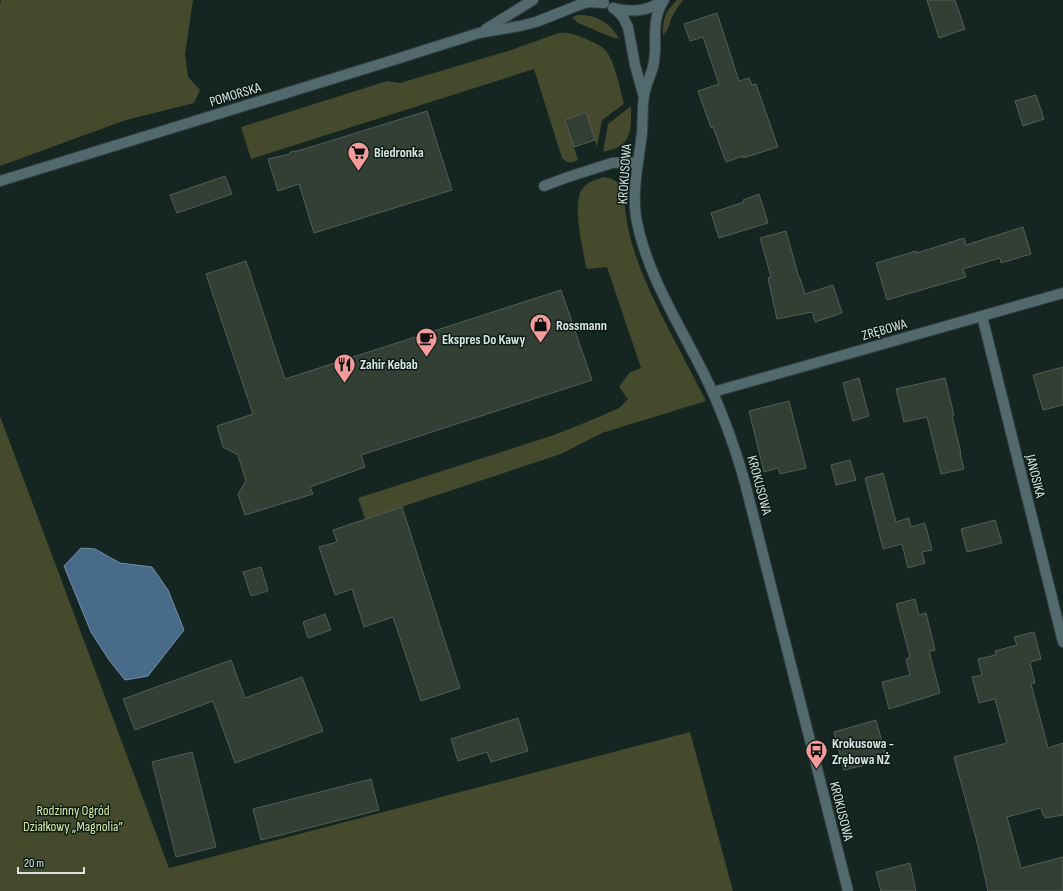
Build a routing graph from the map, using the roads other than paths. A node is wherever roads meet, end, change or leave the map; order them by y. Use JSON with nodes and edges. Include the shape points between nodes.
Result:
{"nodes":[{"id":1,"x":533,"y":0,"type":"edge"},
{"id":2,"x":663,"y":0,"type":"edge"},
{"id":3,"x":602,"y":2,"type":"edge"},
{"id":4,"x":614,"y":8,"type":"junction"},
{"id":5,"x":479,"y":33,"type":"junction"},
{"id":6,"x":644,"y":96,"type":"junction"},
{"id":7,"x":638,"y":163,"type":"junction"},
{"id":8,"x":0,"y":181,"type":"edge"},
{"id":9,"x":544,"y":186,"type":"dead end"},
{"id":10,"x":1063,"y":293,"type":"edge"},
{"id":11,"x":982,"y":316,"type":"junction"},
{"id":12,"x":713,"y":392,"type":"junction"},
{"id":13,"x":1063,"y":642,"type":"edge"},
{"id":14,"x":848,"y":891,"type":"edge"}],
"edges":[{"from":1,"to":5,"type":"street","name":"POMORSKA"},
{"from":2,"to":4,"type":"street","via":[[649,8],[638,10]]},
{"from":2,"to":6,"type":"street","name":"KROKUSOWA","via":[[655,23],[654,64]]},
{"from":3,"to":4,"type":"street"},
{"from":3,"to":5,"type":"street","name":"POMORSKA","via":[[579,4],[536,22]]},
{"from":4,"to":6,"type":"street","name":"KROKUSOWA","via":[[623,16],[628,27]]},
{"from":5,"to":8,"type":"street","name":"POMORSKA"},
{"from":6,"to":7,"type":"street","name":"KROKUSOWA"},
{"from":7,"to":9,"type":"street","via":[[612,164]]},
{"from":7,"to":12,"type":"street","name":"KROKUSOWA","via":[[636,215],[645,252],[660,289]]},
{"from":10,"to":11,"type":"street","name":"ZRĘBOWA"},
{"from":11,"to":12,"type":"street","name":"ZRĘBOWA"},
{"from":11,"to":13,"type":"street","name":"JANOSIKA"},
{"from":12,"to":14,"type":"street","name":"KROKUSOWA","via":[[745,483]]}]}
